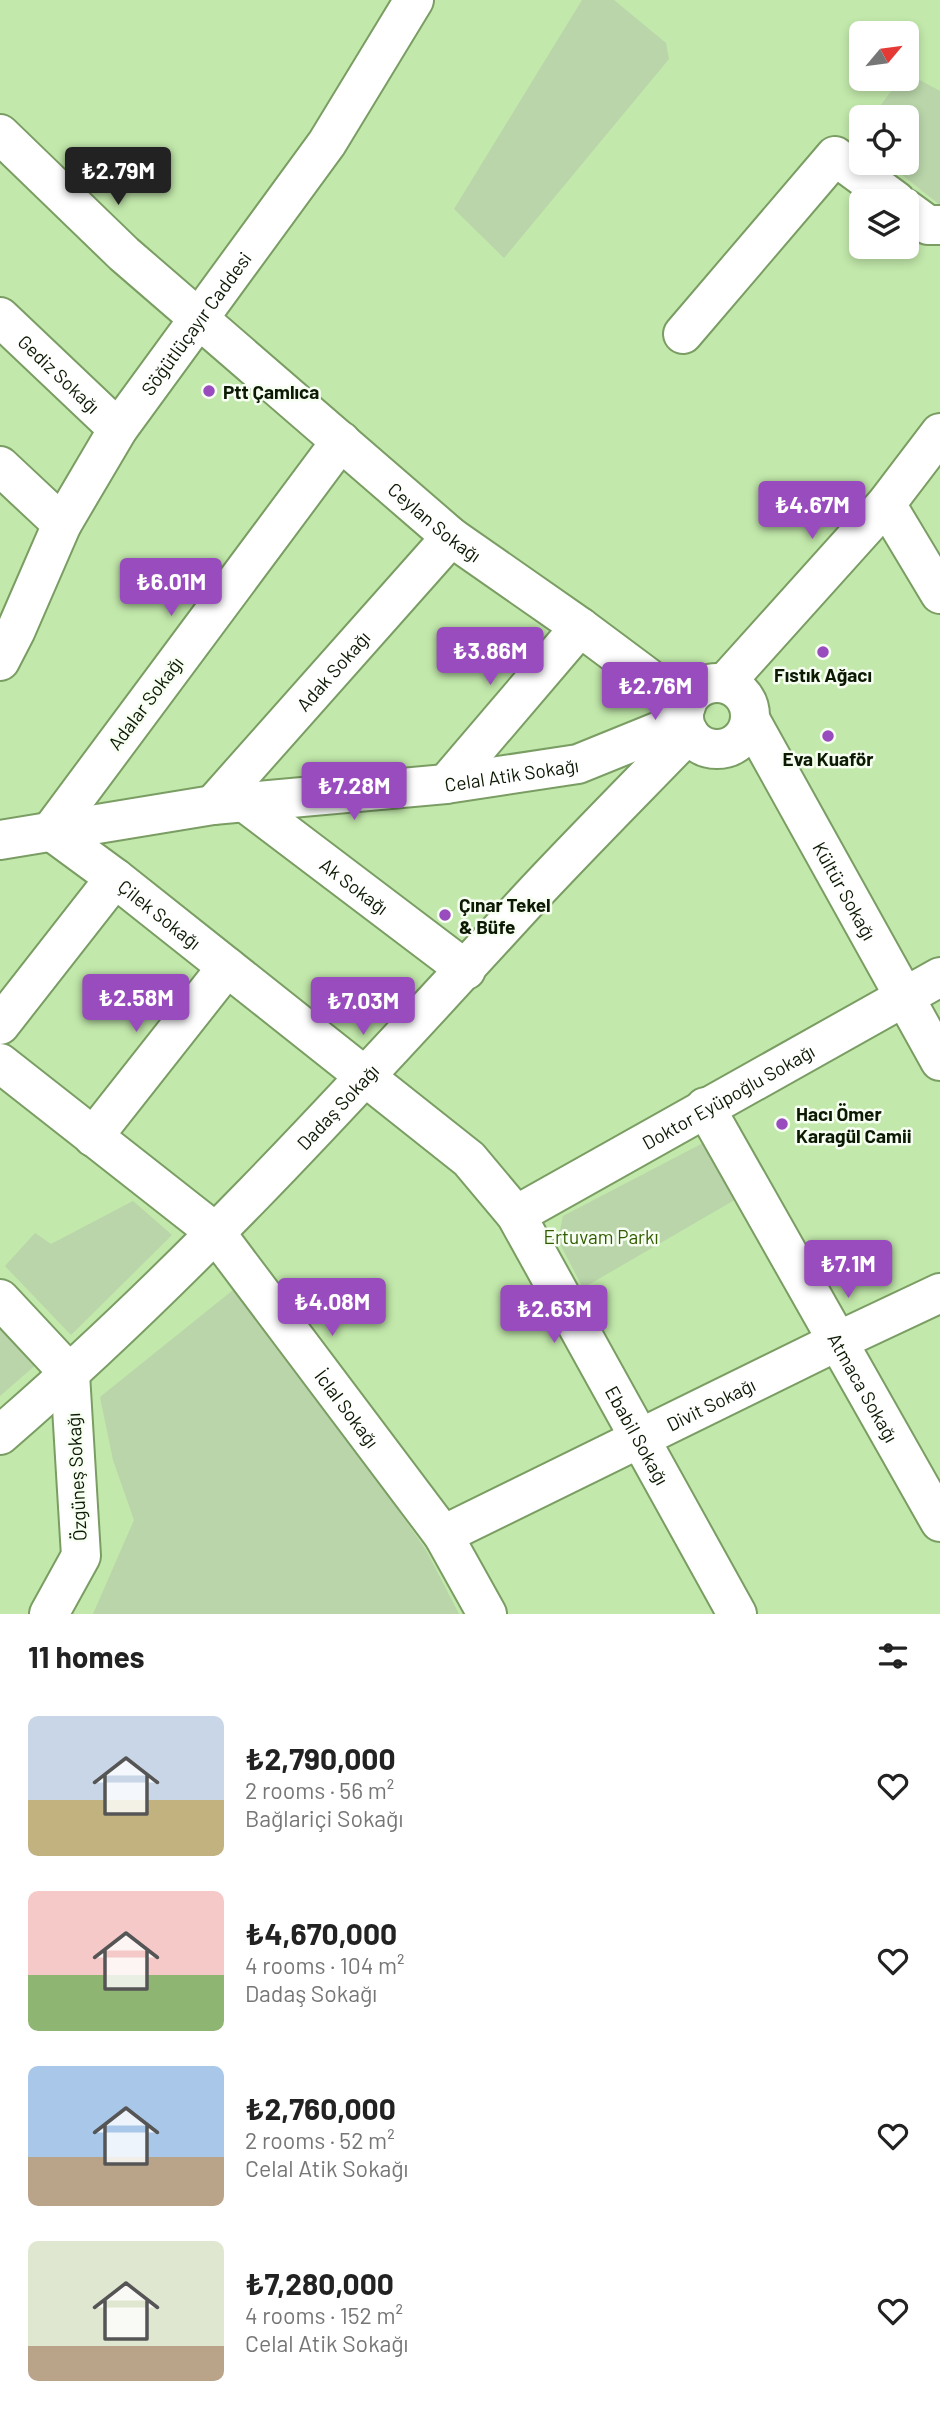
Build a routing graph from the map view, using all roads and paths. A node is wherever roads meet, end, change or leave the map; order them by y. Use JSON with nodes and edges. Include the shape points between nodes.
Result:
{"nodes":[{"id":1,"x":414,"y":0,"type":"edge"},
{"id":2,"x":0,"y":134,"type":"edge"},
{"id":3,"x":880,"y":189,"type":"edge"},
{"id":4,"x":919,"y":218,"type":"edge"},
{"id":5,"x":940,"y":225,"type":"edge"},
{"id":6,"x":0,"y":317,"type":"edge"},
{"id":7,"x":199,"y":319,"type":"junction"},
{"id":8,"x":683,"y":334,"type":"dead end"},
{"id":9,"x":118,"y":429,"type":"junction"},
{"id":10,"x":940,"y":433,"type":"edge"},
{"id":11,"x":341,"y":441,"type":"junction"},
{"id":12,"x":0,"y":466,"type":"edge"},
{"id":13,"x":886,"y":504,"type":"junction"},
{"id":14,"x":62,"y":524,"type":"junction"},
{"id":15,"x":451,"y":537,"type":"junction"},
{"id":16,"x":940,"y":594,"type":"edge"},
{"id":17,"x":580,"y":627,"type":"junction"},
{"id":18,"x":5,"y":635,"type":"edge"},
{"id":19,"x":725,"y":683,"type":"junction"},
{"id":20,"x":686,"y":720,"type":"junction"},
{"id":21,"x":751,"y":721,"type":"junction"},
{"id":22,"x":446,"y":784,"type":"junction"},
{"id":23,"x":228,"y":803,"type":"junction"},
{"id":24,"x":51,"y":831,"type":"junction"},
{"id":25,"x":0,"y":840,"type":"edge"},
{"id":26,"x":114,"y":878,"type":"junction"},
{"id":27,"x":226,"y":967,"type":"junction"},
{"id":28,"x":466,"y":970,"type":"junction"},
{"id":29,"x":940,"y":977,"type":"edge"},
{"id":30,"x":904,"y":998,"type":"junction"},
{"id":31,"x":0,"y":1025,"type":"edge"},
{"id":32,"x":940,"y":1061,"type":"edge"},
{"id":33,"x":0,"y":1063,"type":"edge"},
{"id":34,"x":367,"y":1077,"type":"junction"},
{"id":35,"x":705,"y":1107,"type":"junction"},
{"id":36,"x":93,"y":1137,"type":"junction"},
{"id":37,"x":516,"y":1215,"type":"junction"},
{"id":38,"x":215,"y":1232,"type":"junction"},
{"id":39,"x":940,"y":1293,"type":"edge"},
{"id":40,"x":0,"y":1299,"type":"edge"},
{"id":41,"x":838,"y":1341,"type":"junction"},
{"id":42,"x":70,"y":1374,"type":"junction"},
{"id":43,"x":0,"y":1435,"type":"edge"},
{"id":44,"x":640,"y":1438,"type":"junction"},
{"id":45,"x":940,"y":1522,"type":"edge"},
{"id":46,"x":443,"y":1535,"type":"junction"},
{"id":47,"x":49,"y":1614,"type":"edge"},
{"id":48,"x":487,"y":1614,"type":"edge"},
{"id":49,"x":737,"y":1614,"type":"edge"}],
"edges":[{"from":1,"to":7,"type":"street","name":"Söğütlüçayır Caddesi","via":[[327,143]]},
{"from":2,"to":7,"type":"street","name":"Ceylan Sokağı"},
{"from":3,"to":8,"type":"street","via":[[835,156]]},
{"from":4,"to":5,"type":"street","via":[[928,225]]},
{"from":6,"to":9,"type":"street","name":"Gediz Sokağı"},
{"from":7,"to":9,"type":"street","name":"Söğütlüçayır Caddesi"},
{"from":7,"to":11,"type":"street","name":"Ceylan Sokağı"},
{"from":9,"to":14,"type":"street","name":"Söğütlüçayır Caddesi"},
{"from":10,"to":13,"type":"street"},
{"from":11,"to":15,"type":"street","name":"Ceylan Sokağı"},
{"from":11,"to":24,"type":"street","name":"Adalar Sokağı"},
{"from":12,"to":14,"type":"street"},
{"from":13,"to":16,"type":"street"},
{"from":13,"to":19,"type":"street"},
{"from":14,"to":18,"type":"street","name":"Söğütlüçayır Caddesi"},
{"from":15,"to":17,"type":"street","name":"Ceylan Sokağı"},
{"from":15,"to":23,"type":"street","name":"Adak Sokağı"},
{"from":17,"to":20,"type":"street","name":"Ceylan Sokağı"},
{"from":17,"to":22,"type":"street"},
{"from":19,"to":20,"type":"street","via":[[715,682],[694,692]]},
{"from":19,"to":21,"type":"street","via":[[744,695]]},
{"from":20,"to":21,"type":"street","via":[[705,747],[726,748],[744,737]]},
{"from":20,"to":22,"type":"street","name":"Celal Atik Sokağı","via":[[578,764]]},
{"from":20,"to":28,"type":"street","name":"Dadaş Sokağı"},
{"from":21,"to":30,"type":"street","name":"Kültür Sokağı"},
{"from":22,"to":23,"type":"street","name":"Celal Atik Sokağı"},
{"from":23,"to":24,"type":"street","name":"Celal Atik Sokağı"},
{"from":23,"to":28,"type":"street","name":"Ak Sokağı"},
{"from":24,"to":25,"type":"street","name":"Celal Atik Sokağı"},
{"from":24,"to":26,"type":"street","name":"Çilek Sokağı"},
{"from":26,"to":27,"type":"street","name":"Çilek Sokağı"},
{"from":26,"to":31,"type":"street"},
{"from":27,"to":34,"type":"street","name":"Çilek Sokağı"},
{"from":27,"to":36,"type":"street"},
{"from":28,"to":34,"type":"street","name":"Dadaş Sokağı"},
{"from":29,"to":30,"type":"street","name":"Doktor Eyüpoğlu Sokağı"},
{"from":30,"to":32,"type":"street","name":"Kültür Sokağı"},
{"from":30,"to":35,"type":"street","name":"Doktor Eyüpoğlu Sokağı"},
{"from":33,"to":36,"type":"street","name":"İclal Sokağı"},
{"from":34,"to":37,"type":"street","name":"Ebabil Sokağı","via":[[469,1159]]},
{"from":34,"to":38,"type":"street","name":"Dadaş Sokağı"},
{"from":35,"to":37,"type":"street","name":"Doktor Eyüpoğlu Sokağı"},
{"from":35,"to":41,"type":"street","name":"Atmaca Sokağı"},
{"from":36,"to":38,"type":"street","name":"İclal Sokağı"},
{"from":37,"to":44,"type":"street","name":"Ebabil Sokağı"},
{"from":38,"to":42,"type":"street","name":"Dadaş Sokağı"},
{"from":38,"to":46,"type":"street","name":"İclal Sokağı"},
{"from":39,"to":41,"type":"street","name":"Divit Sokağı"},
{"from":40,"to":42,"type":"street"},
{"from":41,"to":44,"type":"street","name":"Divit Sokağı"},
{"from":41,"to":45,"type":"street","name":"Atmaca Sokağı"},
{"from":42,"to":43,"type":"street","name":"Dadaş Sokağı"},
{"from":42,"to":47,"type":"street","name":"Özgüneş Sokağı","via":[[81,1556]]},
{"from":44,"to":46,"type":"street","name":"Divit Sokağı"},
{"from":44,"to":49,"type":"street","name":"Ebabil Sokağı"},
{"from":46,"to":48,"type":"street","name":"İclal Sokağı"}]}
